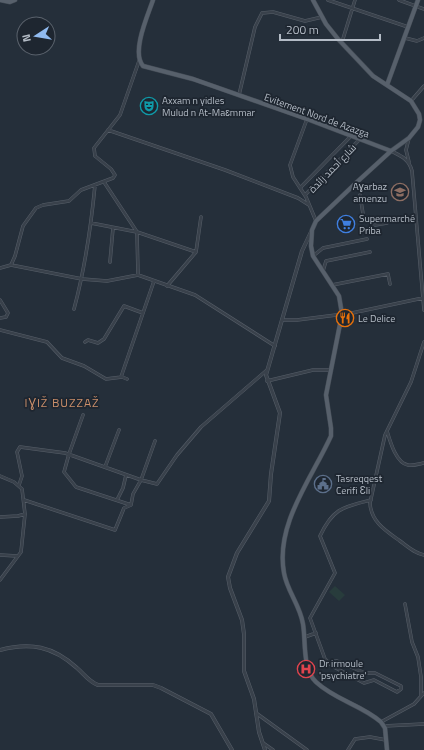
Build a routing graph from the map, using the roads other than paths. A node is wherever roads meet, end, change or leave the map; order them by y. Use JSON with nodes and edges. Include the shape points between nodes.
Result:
{"nodes":[{"id":1,"x":0,"y":0,"type":"edge"},
{"id":2,"x":16,"y":0,"type":"edge"},
{"id":3,"x":153,"y":0,"type":"edge"},
{"id":4,"x":313,"y":0,"type":"edge"},
{"id":5,"x":328,"y":0,"type":"edge"},
{"id":6,"x":354,"y":0,"type":"edge"},
{"id":7,"x":399,"y":0,"type":"edge"},
{"id":8,"x":418,"y":0,"type":"edge"},
{"id":9,"x":416,"y":6,"type":"junction"},
{"id":10,"x":352,"y":8,"type":"junction"},
{"id":11,"x":424,"y":9,"type":"edge"},
{"id":12,"x":322,"y":17,"type":"junction"},
{"id":13,"x":408,"y":27,"type":"junction"},
{"id":14,"x":405,"y":38,"type":"junction"},
{"id":15,"x":424,"y":38,"type":"edge"},
{"id":16,"x":342,"y":43,"type":"junction"},
{"id":17,"x":139,"y":60,"type":"junction"},
{"id":18,"x":388,"y":85,"type":"junction"},
{"id":19,"x":424,"y":86,"type":"edge"},
{"id":20,"x":239,"y":96,"type":"junction"},
{"id":21,"x":411,"y":101,"type":"junction"},
{"id":22,"x":307,"y":119,"type":"junction"},
{"id":23,"x":422,"y":121,"type":"edge"},
{"id":24,"x":108,"y":130,"type":"junction"},
{"id":25,"x":352,"y":136,"type":"junction"},
{"id":26,"x":409,"y":138,"type":"junction"},
{"id":27,"x":360,"y":140,"type":"junction"},
{"id":28,"x":391,"y":151,"type":"junction"},
{"id":29,"x":409,"y":162,"type":"junction"},
{"id":30,"x":104,"y":182,"type":"junction"},
{"id":31,"x":95,"y":185,"type":"junction"},
{"id":32,"x":300,"y":188,"type":"junction"},
{"id":33,"x":305,"y":195,"type":"junction"},
{"id":34,"x":360,"y":195,"type":"dead end"},
{"id":35,"x":310,"y":205,"type":"junction"},
{"id":36,"x":201,"y":217,"type":"dead end"},
{"id":37,"x":316,"y":221,"type":"junction"},
{"id":38,"x":91,"y":223,"type":"junction"},
{"id":39,"x":387,"y":223,"type":"dead end"},
{"id":40,"x":113,"y":228,"type":"junction"},
{"id":41,"x":312,"y":230,"type":"junction"},
{"id":42,"x":137,"y":232,"type":"junction"},
{"id":43,"x":367,"y":239,"type":"dead end"},
{"id":44,"x":196,"y":252,"type":"junction"},
{"id":45,"x":370,"y":252,"type":"dead end"},
{"id":46,"x":312,"y":256,"type":"junction"},
{"id":47,"x":110,"y":262,"type":"dead end"},
{"id":48,"x":11,"y":265,"type":"junction"},
{"id":49,"x":0,"y":268,"type":"edge"},
{"id":50,"x":323,"y":271,"type":"junction"},
{"id":51,"x":138,"y":275,"type":"junction"},
{"id":52,"x":82,"y":279,"type":"junction"},
{"id":53,"x":154,"y":281,"type":"junction"},
{"id":54,"x":390,"y":284,"type":"dead end"},
{"id":55,"x":332,"y":285,"type":"junction"},
{"id":56,"x":167,"y":286,"type":"junction"},
{"id":57,"x":423,"y":298,"type":"junction"},
{"id":58,"x":0,"y":300,"type":"edge"},
{"id":59,"x":74,"y":309,"type":"dead end"},
{"id":60,"x":424,"y":310,"type":"edge"},
{"id":61,"x":143,"y":312,"type":"junction"},
{"id":62,"x":342,"y":314,"type":"junction"},
{"id":63,"x":0,"y":318,"type":"edge"},
{"id":64,"x":282,"y":320,"type":"junction"},
{"id":65,"x":0,"y":330,"type":"edge"},
{"id":66,"x":85,"y":342,"type":"dead end"},
{"id":67,"x":424,"y":342,"type":"edge"},
{"id":68,"x":275,"y":346,"type":"junction"},
{"id":69,"x":267,"y":370,"type":"junction"},
{"id":70,"x":332,"y":370,"type":"junction"},
{"id":71,"x":121,"y":377,"type":"junction"},
{"id":72,"x":127,"y":379,"type":"dead end"},
{"id":73,"x":268,"y":381,"type":"junction"},
{"id":74,"x":83,"y":415,"type":"dead end"},
{"id":75,"x":119,"y":430,"type":"dead end"},
{"id":76,"x":387,"y":430,"type":"junction"},
{"id":77,"x":155,"y":441,"type":"dead end"},
{"id":78,"x":69,"y":454,"type":"junction"},
{"id":79,"x":424,"y":463,"type":"edge"},
{"id":80,"x":105,"y":467,"type":"junction"},
{"id":81,"x":126,"y":474,"type":"junction"},
{"id":82,"x":0,"y":476,"type":"edge"},
{"id":83,"x":141,"y":480,"type":"junction"},
{"id":84,"x":19,"y":485,"type":"junction"},
{"id":85,"x":24,"y":500,"type":"junction"},
{"id":86,"x":117,"y":500,"type":"junction"},
{"id":87,"x":371,"y":500,"type":"junction"},
{"id":88,"x":131,"y":505,"type":"junction"},
{"id":89,"x":25,"y":514,"type":"junction"},
{"id":90,"x":0,"y":517,"type":"edge"},
{"id":91,"x":424,"y":555,"type":"edge"},
{"id":92,"x":0,"y":556,"type":"edge"},
{"id":93,"x":17,"y":556,"type":"junction"},
{"id":94,"x":0,"y":580,"type":"edge"},
{"id":95,"x":405,"y":604,"type":"dead end"},
{"id":96,"x":316,"y":633,"type":"junction"},
{"id":97,"x":305,"y":637,"type":"junction"},
{"id":98,"x":0,"y":650,"type":"edge"},
{"id":99,"x":329,"y":662,"type":"junction"},
{"id":100,"x":424,"y":693,"type":"edge"},
{"id":101,"x":421,"y":696,"type":"junction"},
{"id":102,"x":256,"y":713,"type":"junction"},
{"id":103,"x":383,"y":724,"type":"junction"},
{"id":104,"x":424,"y":724,"type":"edge"},
{"id":105,"x":386,"y":740,"type":"junction"},
{"id":106,"x":262,"y":742,"type":"junction"},
{"id":107,"x":232,"y":750,"type":"edge"},
{"id":108,"x":265,"y":750,"type":"edge"},
{"id":109,"x":273,"y":750,"type":"edge"},
{"id":110,"x":307,"y":750,"type":"edge"},
{"id":111,"x":348,"y":750,"type":"edge"},
{"id":112,"x":387,"y":750,"type":"edge"}],
"edges":[{"from":1,"to":2,"type":"main road"},
{"from":3,"to":17,"type":"main road","via":[[140,38]]},
{"from":4,"to":12,"type":"main road"},
{"from":5,"to":10,"type":"street"},
{"from":6,"to":10,"type":"street"},
{"from":7,"to":9,"type":"street"},
{"from":8,"to":9,"type":"main road"},
{"from":9,"to":11,"type":"street"},
{"from":9,"to":13,"type":"main road"},
{"from":10,"to":13,"type":"street"},
{"from":10,"to":16,"type":"street"},
{"from":12,"to":16,"type":"main road"},
{"from":12,"to":20,"type":"street","via":[[305,21],[273,12],[262,13],[255,27]]},
{"from":13,"to":14,"type":"main road"},
{"from":14,"to":15,"type":"street","via":[[416,41]]},
{"from":14,"to":18,"type":"main road"},
{"from":16,"to":18,"type":"main road","via":[[373,76]]},
{"from":17,"to":20,"type":"main road","name":"Evitement Nord de Azazga","via":[[145,67],[193,79]]},
{"from":17,"to":24,"type":"street","via":[[122,112]]},
{"from":18,"to":21,"type":"main road"},
{"from":19,"to":21,"type":"street"},
{"from":20,"to":22,"type":"main road","name":"Evitement Nord de Azazga"},
{"from":21,"to":23,"type":"main road"},
{"from":22,"to":25,"type":"main road","name":"Evitement Nord de Azazga"},
{"from":22,"to":32,"type":"street","via":[[290,165],[293,177]]},
{"from":23,"to":26,"type":"main road"},
{"from":24,"to":30,"type":"street","via":[[95,145],[94,150],[97,158],[114,173],[113,179]]},
{"from":24,"to":35,"type":"street","via":[[224,170],[294,196]]},
{"from":25,"to":27,"type":"main road","name":"Evitement Nord de Azazga"},
{"from":25,"to":32,"type":"street","name":"شارع أحمد زائدة"},
{"from":26,"to":28,"type":"main road"},
{"from":26,"to":29,"type":"street","via":[[406,150]]},
{"from":27,"to":28,"type":"main road","name":"Evitement Nord de Azazga"},
{"from":27,"to":33,"type":"street","name":"شارع أحمد زائدة"},
{"from":28,"to":29,"type":"street"},
{"from":28,"to":37,"type":"main road"},
{"from":29,"to":57,"type":"street","via":[[422,268]]},
{"from":30,"to":31,"type":"street"},
{"from":30,"to":42,"type":"street"},
{"from":31,"to":38,"type":"street"},
{"from":31,"to":48,"type":"street","via":[[81,190],[69,201],[36,208],[23,226]]},
{"from":32,"to":33,"type":"street"},
{"from":33,"to":35,"type":"street"},
{"from":34,"to":39,"type":"street","via":[[364,220],[375,225]]},
{"from":35,"to":37,"type":"street"},
{"from":36,"to":44,"type":"street"},
{"from":37,"to":41,"type":"main road"},
{"from":38,"to":40,"type":"street"},
{"from":38,"to":52,"type":"street"},
{"from":40,"to":42,"type":"street"},
{"from":40,"to":47,"type":"street"},
{"from":41,"to":46,"type":"main road"},
{"from":41,"to":64,"type":"street","via":[[302,251]]},
{"from":42,"to":44,"type":"street"},
{"from":42,"to":51,"type":"street"},
{"from":43,"to":46,"type":"street","via":[[324,248]]},
{"from":44,"to":56,"type":"street"},
{"from":45,"to":50,"type":"street","via":[[326,261]]},
{"from":46,"to":50,"type":"main road"},
{"from":48,"to":49,"type":"street"},
{"from":48,"to":52,"type":"street"},
{"from":50,"to":55,"type":"main road"},
{"from":51,"to":52,"type":"street","via":[[107,281]]},
{"from":51,"to":53,"type":"street"},
{"from":52,"to":59,"type":"street"},
{"from":53,"to":56,"type":"street"},
{"from":53,"to":61,"type":"street"},
{"from":54,"to":55,"type":"street","via":[[388,274]]},
{"from":55,"to":62,"type":"main road","via":[[340,300]]},
{"from":56,"to":68,"type":"street","via":[[195,295]]},
{"from":57,"to":60,"type":"street"},
{"from":57,"to":62,"type":"street"},
{"from":58,"to":63,"type":"street","via":[[8,313],[6,317]]},
{"from":61,"to":66,"type":"street","via":[[124,306],[104,339],[98,343],[88,340]]},
{"from":61,"to":71,"type":"street"},
{"from":62,"to":64,"type":"street"},
{"from":62,"to":70,"type":"main road"},
{"from":64,"to":68,"type":"street"},
{"from":65,"to":71,"type":"street","via":[[47,342],[62,358],[84,366],[102,377]]},
{"from":67,"to":76,"type":"street","via":[[411,382]]},
{"from":68,"to":69,"type":"street"},
{"from":69,"to":73,"type":"street"},
{"from":69,"to":83,"type":"street","via":[[201,427],[157,484]]},
{"from":70,"to":73,"type":"street","via":[[313,370]]},
{"from":70,"to":97,"type":"main road","via":[[326,395],[331,436],[301,495],[284,546],[284,572],[301,615]]},
{"from":71,"to":72,"type":"street"},
{"from":73,"to":102,"type":"street","via":[[280,413],[269,501],[237,553],[228,577],[244,626],[244,671]]},
{"from":74,"to":78,"type":"street"},
{"from":75,"to":80,"type":"street"},
{"from":76,"to":79,"type":"street","via":[[394,450],[404,463]]},
{"from":76,"to":87,"type":"street"},
{"from":77,"to":83,"type":"street"},
{"from":78,"to":80,"type":"street"},
{"from":78,"to":84,"type":"street","via":[[27,447],[18,448],[22,476]]},
{"from":78,"to":86,"type":"street","via":[[64,472],[74,485]]},
{"from":80,"to":81,"type":"street"},
{"from":81,"to":83,"type":"street"},
{"from":81,"to":86,"type":"street"},
{"from":82,"to":84,"type":"street"},
{"from":83,"to":88,"type":"street","via":[[133,494]]},
{"from":84,"to":85,"type":"street"},
{"from":85,"to":88,"type":"street","via":[[115,530],[124,508]]},
{"from":85,"to":89,"type":"street"},
{"from":86,"to":88,"type":"street"},
{"from":87,"to":91,"type":"street","via":[[372,513],[383,530],[413,551]]},
{"from":87,"to":96,"type":"street","via":[[345,506],[327,522],[320,536],[335,573],[310,615]]},
{"from":89,"to":90,"type":"street"},
{"from":89,"to":93,"type":"street","via":[[21,552]]},
{"from":92,"to":93,"type":"street"},
{"from":93,"to":94,"type":"street"},
{"from":95,"to":101,"type":"street","via":[[412,642],[418,657]]},
{"from":96,"to":97,"type":"street"},
{"from":96,"to":99,"type":"street","via":[[325,659]]},
{"from":97,"to":103,"type":"main road","via":[[308,667],[315,682]]},
{"from":98,"to":107,"type":"street","via":[[26,645],[41,648],[65,659],[98,685],[158,686],[211,714]]},
{"from":99,"to":99,"type":"street","via":[[364,683],[374,680],[397,692],[402,689],[401,686],[375,673],[366,673],[337,661]]},
{"from":100,"to":101,"type":"street"},
{"from":101,"to":103,"type":"street","via":[[414,704]]},
{"from":102,"to":106,"type":"street"},
{"from":102,"to":110,"type":"street"},
{"from":103,"to":104,"type":"street"},
{"from":103,"to":105,"type":"main road"},
{"from":105,"to":111,"type":"street","via":[[370,737],[355,739]]},
{"from":105,"to":112,"type":"main road"},
{"from":106,"to":108,"type":"street"},
{"from":106,"to":109,"type":"street"}]}
